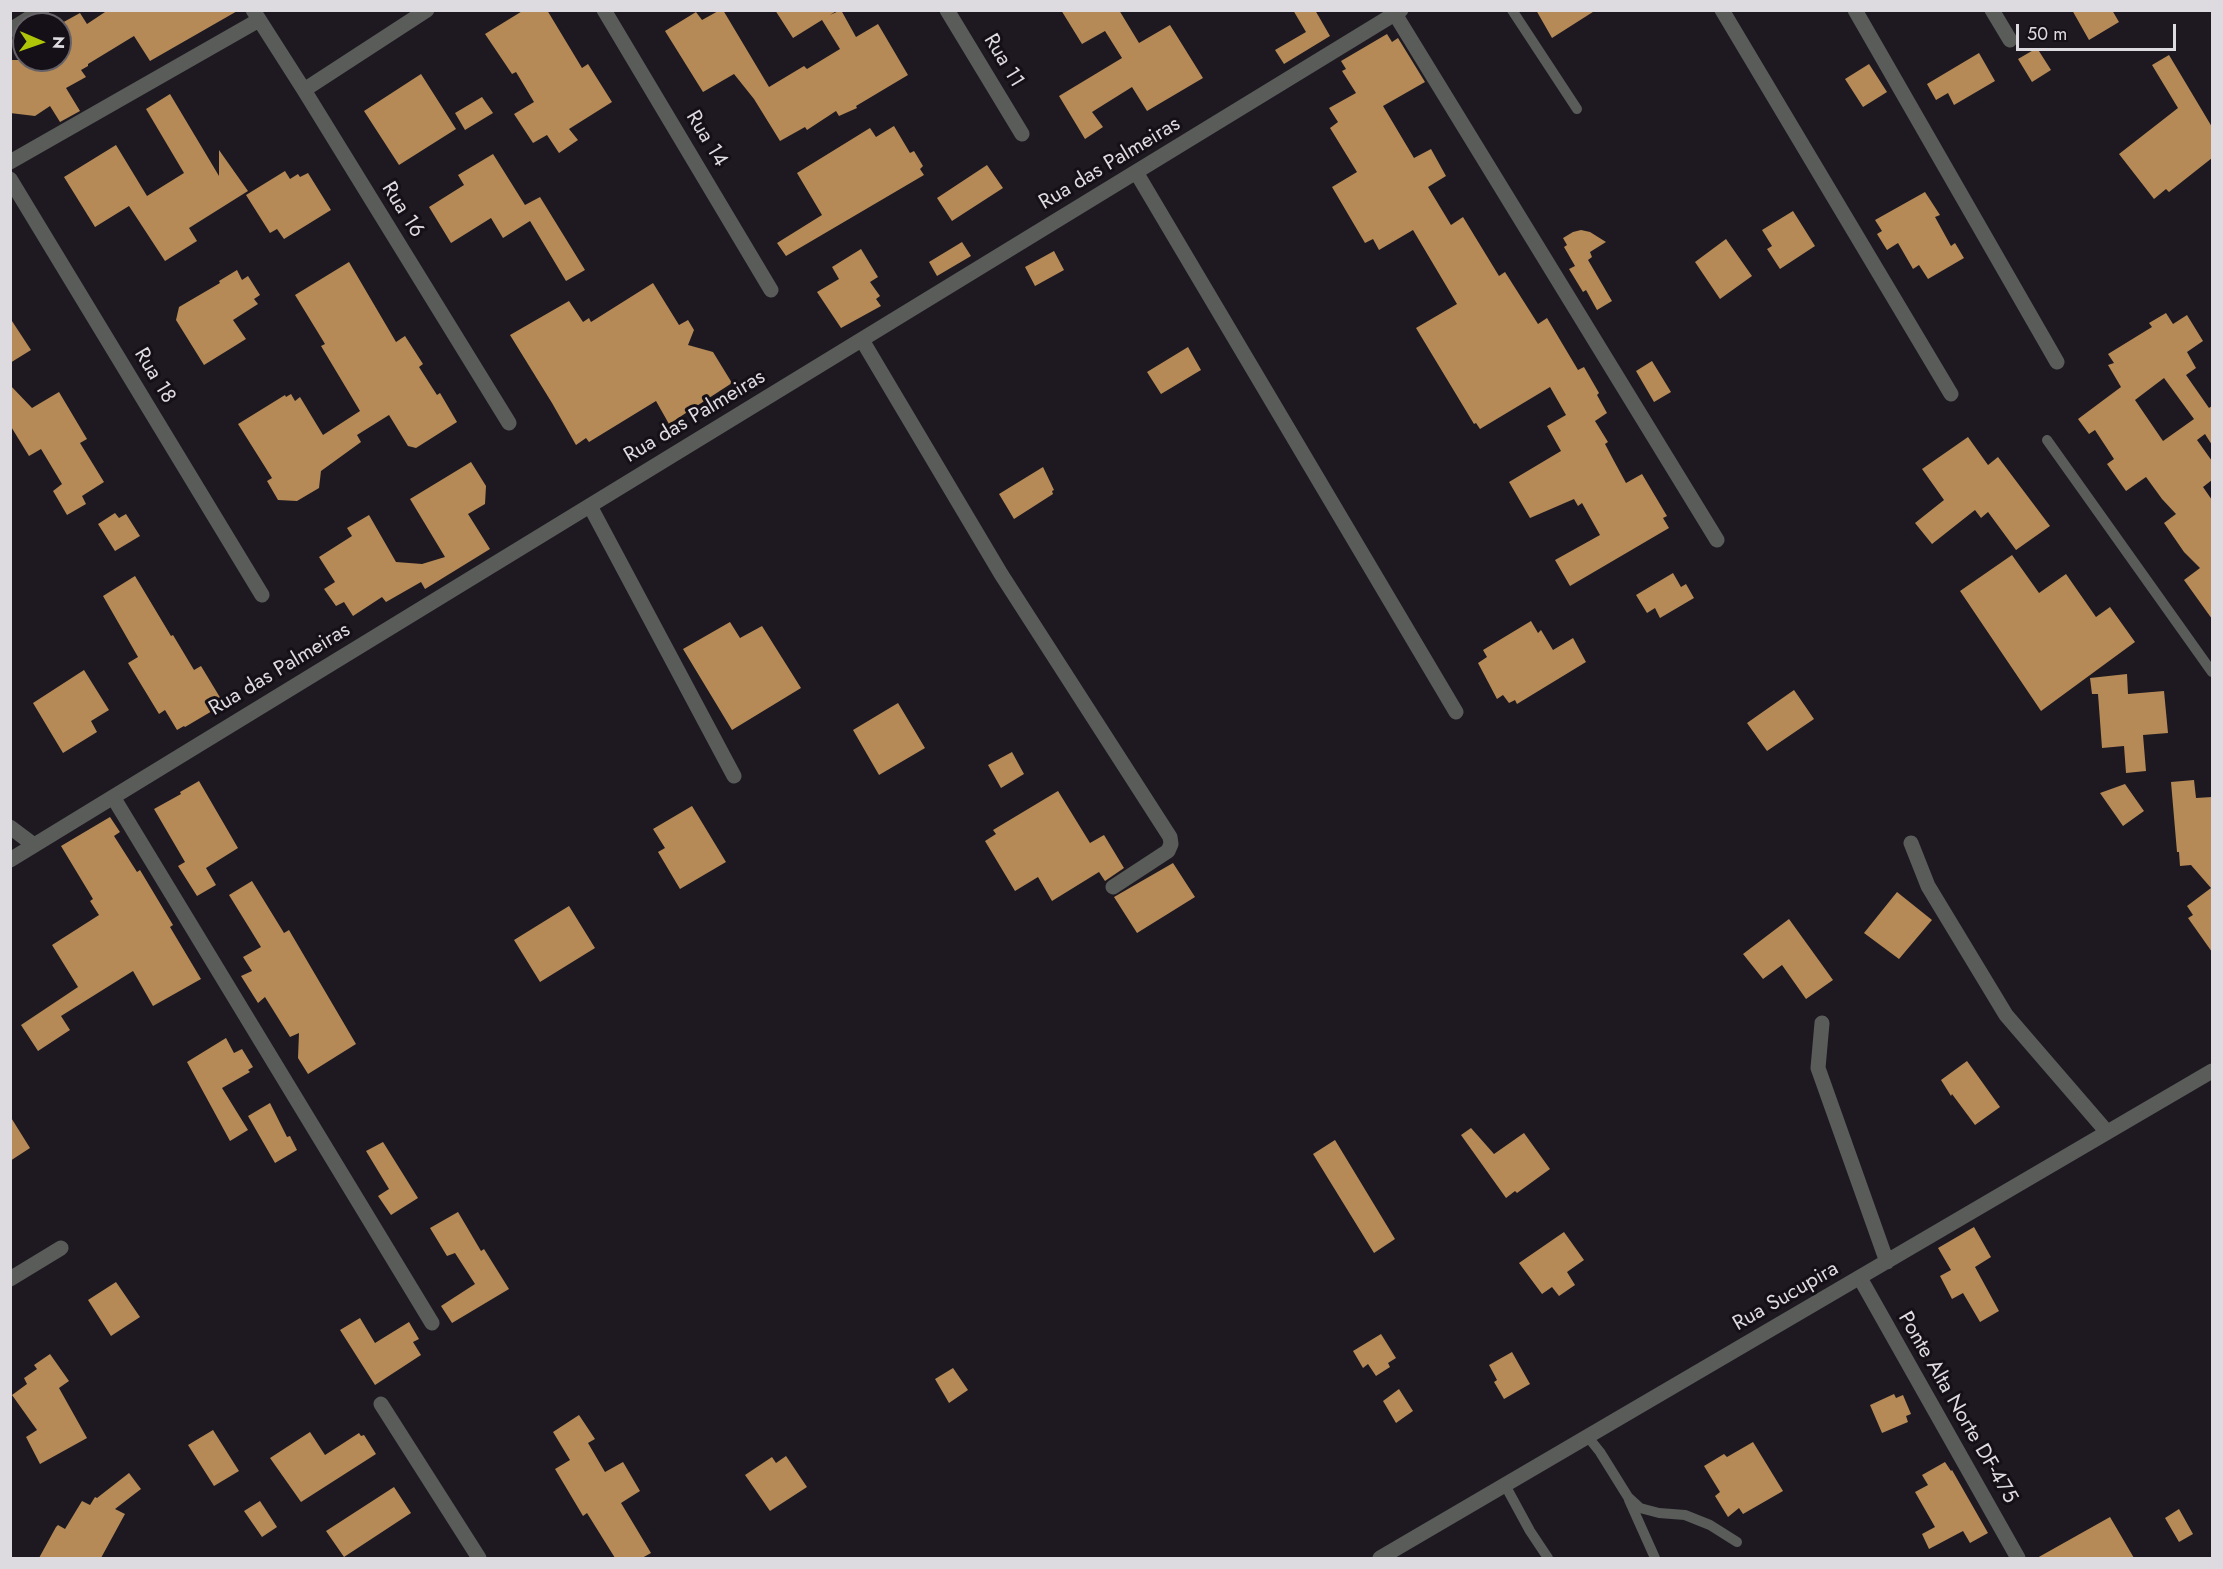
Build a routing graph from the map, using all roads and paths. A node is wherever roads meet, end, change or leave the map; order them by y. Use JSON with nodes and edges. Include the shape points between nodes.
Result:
{"nodes":[{"id":1,"x":42,"y":10,"type":"edge"},
{"id":2,"x":427,"y":10,"type":"edge"},
{"id":3,"x":604,"y":10,"type":"edge"},
{"id":4,"x":947,"y":10,"type":"edge"},
{"id":5,"x":1512,"y":10,"type":"edge"},
{"id":6,"x":1722,"y":10,"type":"edge"},
{"id":7,"x":1855,"y":10,"type":"edge"},
{"id":8,"x":1992,"y":10,"type":"edge"},
{"id":9,"x":1398,"y":12,"type":"edge"},
{"id":10,"x":256,"y":15,"type":"edge"},
{"id":11,"x":10,"y":30,"type":"edge"},
{"id":12,"x":2010,"y":40,"type":"dead end"},
{"id":13,"x":304,"y":90,"type":"junction"},
{"id":14,"x":1577,"y":109,"type":"dead end"},
{"id":15,"x":1022,"y":134,"type":"dead end"},
{"id":16,"x":10,"y":162,"type":"edge"},
{"id":17,"x":1136,"y":172,"type":"junction"},
{"id":18,"x":10,"y":179,"type":"edge"},
{"id":19,"x":771,"y":290,"type":"dead end"},
{"id":20,"x":862,"y":340,"type":"junction"},
{"id":21,"x":2056,"y":362,"type":"dead end"},
{"id":22,"x":1951,"y":394,"type":"dead end"},
{"id":23,"x":508,"y":423,"type":"dead end"},
{"id":24,"x":2047,"y":440,"type":"dead end"},
{"id":25,"x":590,"y":506,"type":"junction"},
{"id":26,"x":1717,"y":540,"type":"dead end"},
{"id":27,"x":262,"y":595,"type":"dead end"},
{"id":28,"x":2212,"y":672,"type":"edge"},
{"id":29,"x":1456,"y":712,"type":"dead end"},
{"id":30,"x":734,"y":776,"type":"dead end"},
{"id":31,"x":113,"y":796,"type":"junction"},
{"id":32,"x":10,"y":826,"type":"edge"},
{"id":33,"x":1911,"y":843,"type":"dead end"},
{"id":34,"x":33,"y":845,"type":"junction"},
{"id":35,"x":10,"y":860,"type":"edge"},
{"id":36,"x":1113,"y":887,"type":"dead end"},
{"id":37,"x":1822,"y":1023,"type":"dead end"},
{"id":38,"x":2212,"y":1071,"type":"edge"},
{"id":39,"x":2107,"y":1132,"type":"junction"},
{"id":40,"x":60,"y":1248,"type":"dead end"},
{"id":41,"x":1887,"y":1262,"type":"junction"},
{"id":42,"x":1860,"y":1278,"type":"junction"},
{"id":43,"x":10,"y":1279,"type":"edge"},
{"id":44,"x":432,"y":1323,"type":"dead end"},
{"id":45,"x":381,"y":1404,"type":"dead end"},
{"id":46,"x":1588,"y":1437,"type":"junction"},
{"id":47,"x":1505,"y":1485,"type":"junction"},
{"id":48,"x":1628,"y":1497,"type":"junction"},
{"id":49,"x":1737,"y":1542,"type":"dead end"},
{"id":50,"x":479,"y":1558,"type":"edge"},
{"id":51,"x":1380,"y":1558,"type":"edge"},
{"id":52,"x":1548,"y":1558,"type":"edge"},
{"id":53,"x":1655,"y":1558,"type":"edge"},
{"id":54,"x":2018,"y":1558,"type":"edge"}],
"edges":[{"from":1,"to":11,"type":"street"},
{"from":2,"to":13,"type":"street"},
{"from":3,"to":19,"type":"street","name":"Rua 14"},
{"from":4,"to":15,"type":"street","name":"Rua 11"},
{"from":5,"to":14,"type":"lane"},
{"from":6,"to":22,"type":"street"},
{"from":7,"to":21,"type":"street"},
{"from":8,"to":12,"type":"street"},
{"from":9,"to":17,"type":"street","name":"Rua das Palmeiras"},
{"from":9,"to":26,"type":"street"},
{"from":10,"to":13,"type":"street","name":"Rua 16"},
{"from":10,"to":16,"type":"street"},
{"from":13,"to":23,"type":"street","name":"Rua 16"},
{"from":17,"to":20,"type":"street","name":"Rua das Palmeiras"},
{"from":17,"to":29,"type":"street"},
{"from":18,"to":27,"type":"street","name":"Rua 18"},
{"from":20,"to":25,"type":"street","name":"Rua das Palmeiras"},
{"from":20,"to":36,"type":"street","via":[[1001,574],[1170,837],[1168,851]]},
{"from":24,"to":28,"type":"lane"},
{"from":25,"to":30,"type":"street"},
{"from":25,"to":31,"type":"street","name":"Rua das Palmeiras"},
{"from":31,"to":34,"type":"street","name":"Rua das Palmeiras"},
{"from":31,"to":44,"type":"street"},
{"from":32,"to":34,"type":"street"},
{"from":33,"to":39,"type":"street","via":[[1932,893],[2006,1015]]},
{"from":34,"to":35,"type":"street","name":"Rua das Palmeiras"},
{"from":37,"to":41,"type":"street","via":[[1818,1068]]},
{"from":38,"to":39,"type":"street","name":"Rua Sucupira"},
{"from":39,"to":41,"type":"street","name":"Rua Sucupira"},
{"from":40,"to":43,"type":"street"},
{"from":41,"to":42,"type":"street","name":"Rua Sucupira"},
{"from":42,"to":46,"type":"street","name":"Rua Sucupira"},
{"from":42,"to":54,"type":"street","name":"Ponte Alta Norte DF-475"},
{"from":45,"to":50,"type":"street"},
{"from":46,"to":47,"type":"street","name":"Rua Sucupira"},
{"from":46,"to":48,"type":"lane"},
{"from":47,"to":51,"type":"street","name":"Rua Sucupira"},
{"from":47,"to":52,"type":"lane"},
{"from":48,"to":49,"type":"lane","via":[[1640,1509],[1685,1515]]},
{"from":48,"to":53,"type":"lane"}]}
